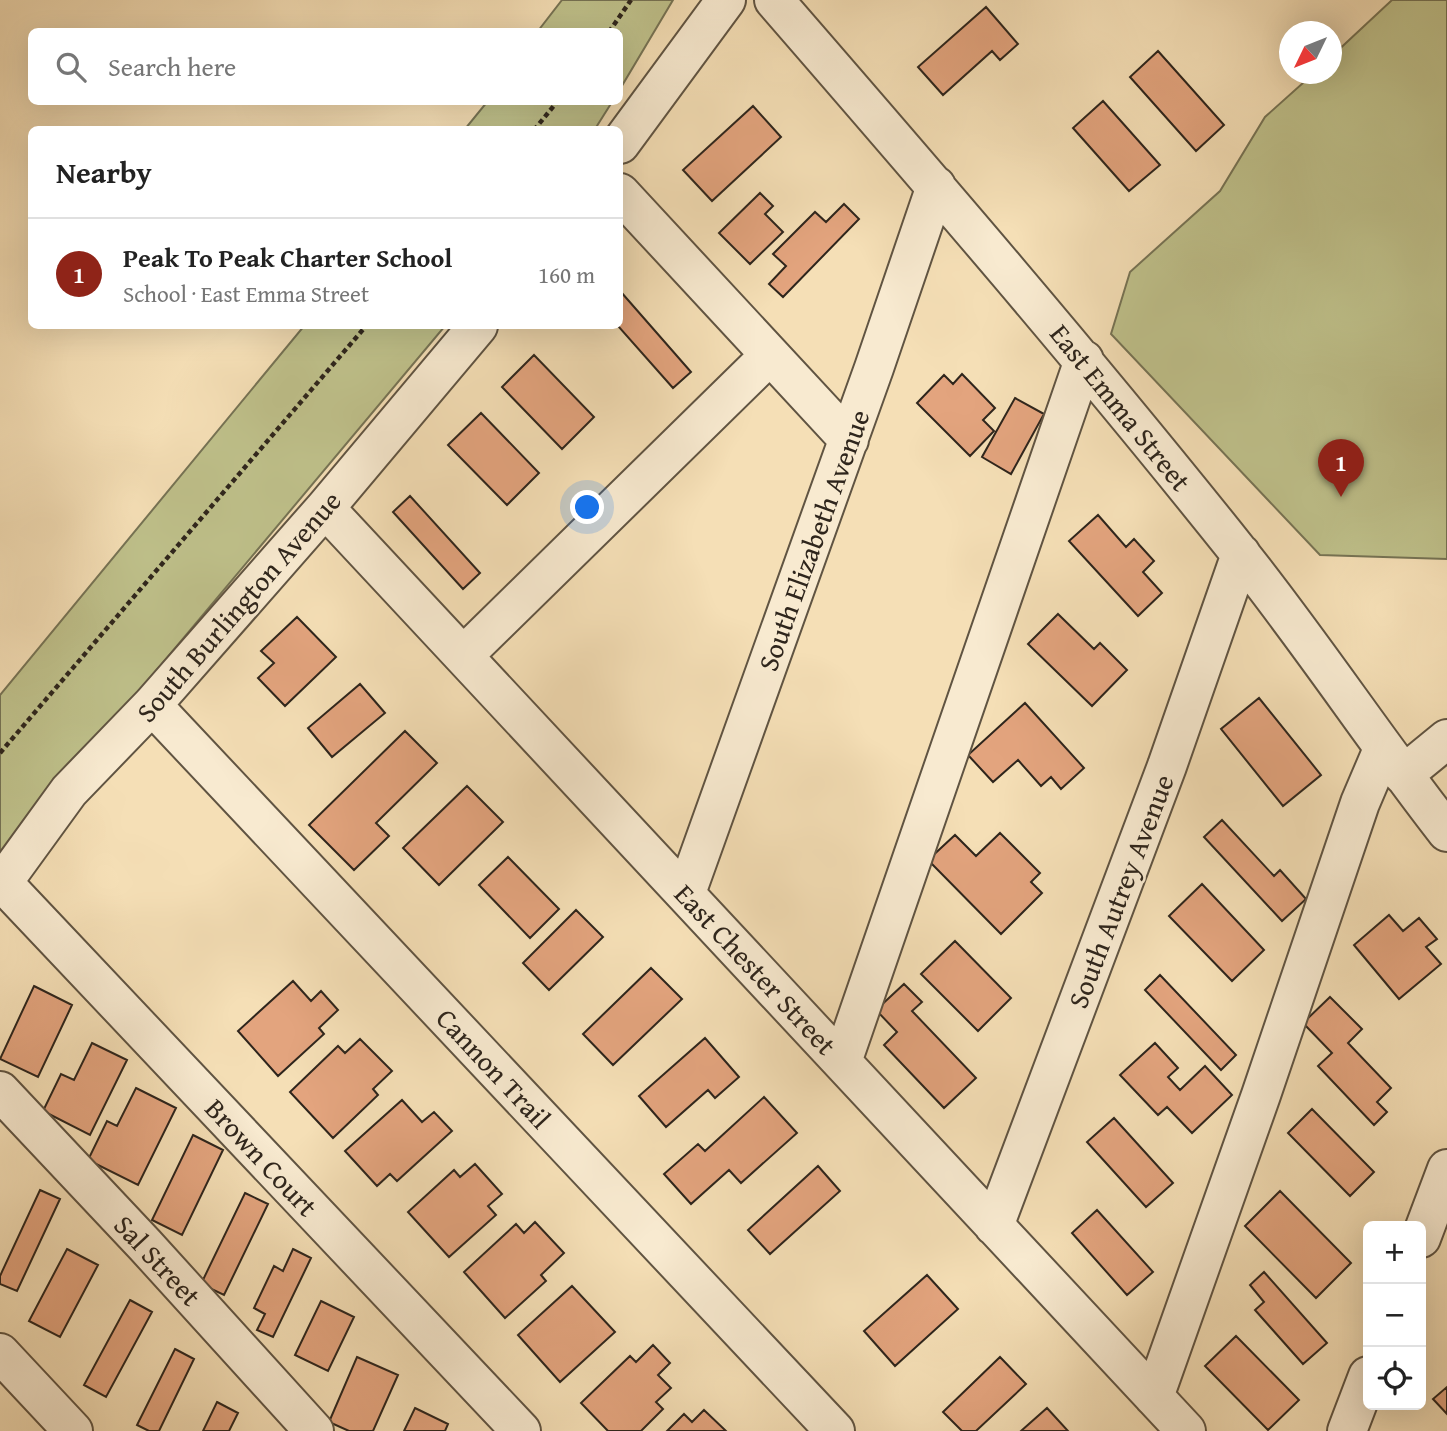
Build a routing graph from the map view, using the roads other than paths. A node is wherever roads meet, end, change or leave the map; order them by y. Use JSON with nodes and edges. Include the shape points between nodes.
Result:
{"nodes":[{"id":1,"x":726,"y":0,"type":"edge"},
{"id":2,"x":774,"y":0,"type":"edge"},
{"id":3,"x":623,"y":140,"type":"edge"},
{"id":4,"x":936,"y":186,"type":"junction"},
{"id":5,"x":623,"y":196,"type":"edge"},
{"id":6,"x":475,"y":329,"type":"edge"},
{"id":7,"x":770,"y":355,"type":"junction"},
{"id":8,"x":1084,"y":360,"type":"junction"},
{"id":9,"x":849,"y":440,"type":"junction"},
{"id":10,"x":326,"y":508,"type":"junction"},
{"id":11,"x":1241,"y":554,"type":"junction"},
{"id":12,"x":464,"y":655,"type":"junction"},
{"id":13,"x":152,"y":705,"type":"junction"},
{"id":14,"x":1447,"y":739,"type":"edge"},
{"id":15,"x":1393,"y":762,"type":"junction"},
{"id":16,"x":1447,"y":832,"type":"edge"},
{"id":17,"x":2,"y":885,"type":"edge"},
{"id":18,"x":686,"y":894,"type":"junction"},
{"id":19,"x":842,"y":1062,"type":"junction"},
{"id":20,"x":0,"y":1091,"type":"edge"},
{"id":21,"x":1447,"y":1168,"type":"edge"},
{"id":22,"x":1426,"y":1225,"type":"edge"},
{"id":23,"x":994,"y":1226,"type":"junction"},
{"id":24,"x":0,"y":1353,"type":"edge"},
{"id":25,"x":1363,"y":1389,"type":"edge"},
{"id":26,"x":1154,"y":1397,"type":"junction"},
{"id":27,"x":73,"y":1431,"type":"edge"},
{"id":28,"x":314,"y":1431,"type":"edge"},
{"id":29,"x":521,"y":1431,"type":"edge"},
{"id":30,"x":835,"y":1431,"type":"edge"},
{"id":31,"x":1186,"y":1431,"type":"edge"},
{"id":32,"x":1347,"y":1431,"type":"edge"}],
"edges":[{"from":1,"to":3,"type":"street"},
{"from":2,"to":4,"type":"street","name":"East Emma Street"},
{"from":4,"to":8,"type":"street","name":"East Emma Street"},
{"from":4,"to":9,"type":"street","name":"South Elizabeth Avenue"},
{"from":5,"to":7,"type":"street"},
{"from":6,"to":10,"type":"street","name":"South Burlington Avenue"},
{"from":7,"to":9,"type":"street"},
{"from":7,"to":12,"type":"street"},
{"from":8,"to":11,"type":"street","name":"East Emma Street"},
{"from":8,"to":19,"type":"street"},
{"from":9,"to":18,"type":"street","name":"South Elizabeth Avenue"},
{"from":10,"to":12,"type":"street","name":"East Chester Street"},
{"from":10,"to":13,"type":"street","name":"South Burlington Avenue"},
{"from":11,"to":15,"type":"street","name":"East Emma Street"},
{"from":11,"to":23,"type":"street","name":"South Autrey Avenue","via":[[1167,766]]},
{"from":12,"to":18,"type":"street","name":"East Chester Street"},
{"from":13,"to":17,"type":"street","name":"South Burlington Avenue","via":[[69,791]]},
{"from":13,"to":30,"type":"street","name":"Cannon Trail"},
{"from":14,"to":15,"type":"street"},
{"from":15,"to":16,"type":"street","name":"East Emma Street"},
{"from":15,"to":26,"type":"street","via":[[1360,803]]},
{"from":17,"to":29,"type":"street","name":"Brown Court"},
{"from":18,"to":19,"type":"street","name":"East Chester Street"},
{"from":19,"to":23,"type":"street","name":"East Chester Street"},
{"from":20,"to":28,"type":"street","name":"Sal Street"},
{"from":21,"to":22,"type":"street"},
{"from":23,"to":26,"type":"street","name":"East Chester Street"},
{"from":24,"to":27,"type":"street"},
{"from":25,"to":32,"type":"street"},
{"from":26,"to":31,"type":"street","name":"East Chester Street"}]}
